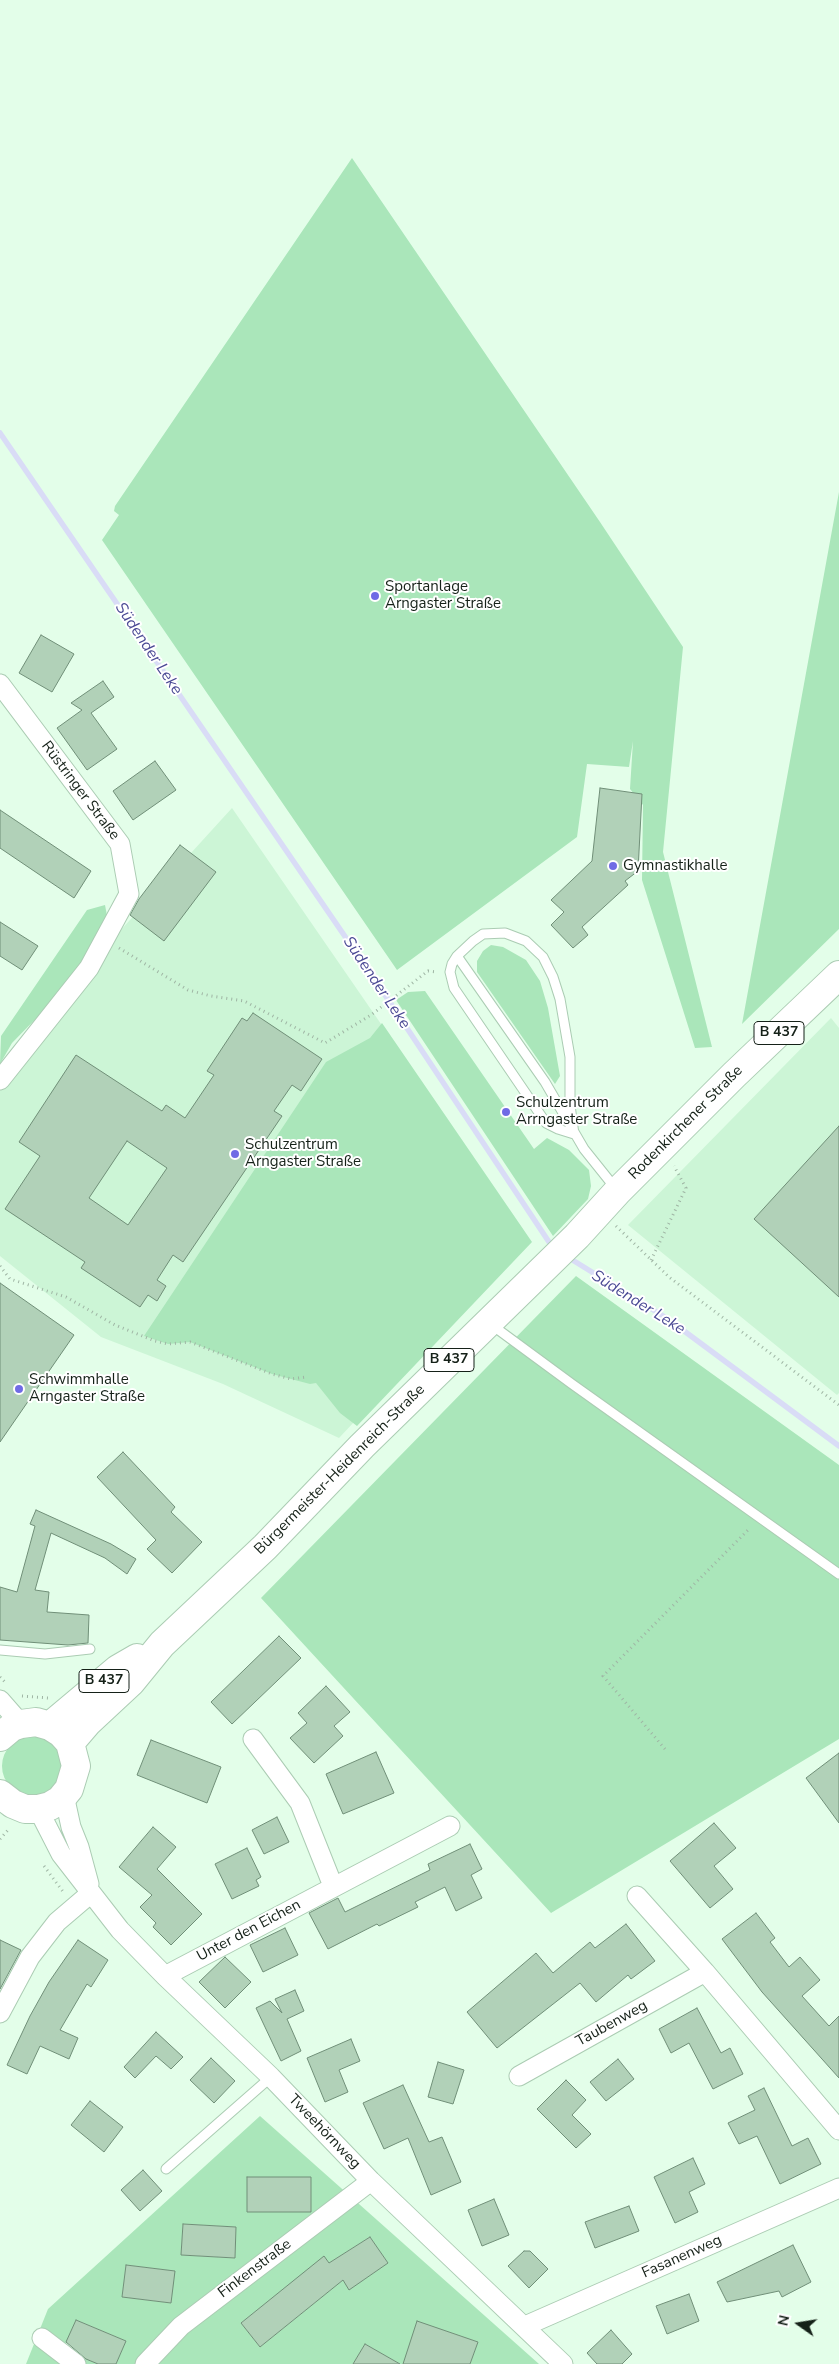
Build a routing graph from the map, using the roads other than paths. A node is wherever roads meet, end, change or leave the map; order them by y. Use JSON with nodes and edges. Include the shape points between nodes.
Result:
{"nodes":[{"id":1,"x":0,"y":684,"type":"edge"},
{"id":2,"x":456,"y":956,"type":"junction"},
{"id":3,"x":839,"y":975,"type":"edge"},
{"id":4,"x":0,"y":1080,"type":"edge"},
{"id":5,"x":574,"y":1134,"type":"junction"},
{"id":6,"x":618,"y":1191,"type":"junction"},
{"id":7,"x":537,"y":1275,"type":"joint"},
{"id":8,"x":489,"y":1321,"type":"junction"},
{"id":9,"x":839,"y":1574,"type":"edge"},
{"id":10,"x":90,"y":1649,"type":"dead end"},
{"id":11,"x":0,"y":1650,"type":"edge"},
{"id":12,"x":0,"y":1700,"type":"edge"},
{"id":13,"x":10,"y":1730,"type":"edge"},
{"id":14,"x":60,"y":1734,"type":"junction"},
{"id":15,"x":253,"y":1739,"type":"dead end"},
{"id":16,"x":64,"y":1795,"type":"junction"},
{"id":17,"x":4,"y":1808,"type":"edge"},
{"id":18,"x":38,"y":1809,"type":"junction"},
{"id":19,"x":450,"y":1826,"type":"dead end"},
{"id":20,"x":333,"y":1886,"type":"junction"},
{"id":21,"x":91,"y":1892,"type":"junction"},
{"id":22,"x":637,"y":1896,"type":"dead end"},
{"id":23,"x":705,"y":1972,"type":"junction"},
{"id":24,"x":165,"y":1976,"type":"junction"},
{"id":25,"x":0,"y":2014,"type":"edge"},
{"id":26,"x":519,"y":2076,"type":"dead end"},
{"id":27,"x":271,"y":2077,"type":"junction"},
{"id":28,"x":839,"y":2130,"type":"edge"},
{"id":29,"x":166,"y":2169,"type":"dead end"},
{"id":30,"x":371,"y":2181,"type":"junction"},
{"id":31,"x":839,"y":2188,"type":"edge"},
{"id":32,"x":524,"y":2326,"type":"junction"},
{"id":33,"x":42,"y":2338,"type":"dead end"},
{"id":34,"x":560,"y":2363,"type":"edge"},
{"id":35,"x":76,"y":2364,"type":"edge"},
{"id":36,"x":145,"y":2364,"type":"edge"}],
"edges":[{"from":1,"to":4,"type":"street","name":"Rüstringer Straße","via":[[120,844],[128,894],[89,968]]},
{"from":2,"to":5,"type":"lane","via":[[544,1082]]},
{"from":2,"to":5,"type":"lane","via":[[450,972],[454,988],[546,1122]]},
{"from":2,"to":5,"type":"lane","via":[[483,934],[504,933],[526,940],[543,957],[560,999],[570,1057]]},
{"from":3,"to":6,"type":"main road","name":"Rodenkirchener Straße","number":"B 437"},
{"from":5,"to":6,"type":"lane"},
{"from":6,"to":7,"type":"main road","name":"Rodenkirchener Straße","number":"B 437"},
{"from":7,"to":8,"type":"main road","name":"Bürgermeister-Heidenreich-Straße","number":"B 437"},
{"from":8,"to":9,"type":"lane"},
{"from":8,"to":14,"type":"main road","name":"Bürgermeister-Heidenreich-Straße","number":"B 437","via":[[265,1546],[162,1644],[132,1682],[88,1722]]},
{"from":10,"to":11,"type":"lane","via":[[45,1654]]},
{"from":12,"to":13,"type":"street"},
{"from":13,"to":14,"type":"main road","via":[[36,1722]]},
{"from":14,"to":16,"type":"main road","via":[[76,1766],[73,1782]]},
{"from":15,"to":20,"type":"street","via":[[300,1803]]},
{"from":16,"to":18,"type":"main road","via":[[55,1803]]},
{"from":16,"to":21,"type":"street","name":"Tweehörnweg"},
{"from":17,"to":18,"type":"main road"},
{"from":18,"to":21,"type":"street","name":"Tweehörnweg","via":[[61,1854]]},
{"from":19,"to":20,"type":"street","name":"Unter den Eichen"},
{"from":20,"to":24,"type":"street","name":"Unter den Eichen"},
{"from":21,"to":24,"type":"street","name":"Tweehörnweg","via":[[120,1930]]},
{"from":21,"to":25,"type":"street","via":[[57,1922],[30,1957]]},
{"from":22,"to":23,"type":"street"},
{"from":23,"to":26,"type":"street","name":"Taubenweg"},
{"from":23,"to":28,"type":"street"},
{"from":24,"to":27,"type":"street","name":"Tweehörnweg"},
{"from":27,"to":29,"type":"lane"},
{"from":27,"to":30,"type":"street","name":"Tweehörnweg"},
{"from":30,"to":32,"type":"street","name":"Tweehörnweg"},
{"from":30,"to":36,"type":"street","name":"Finkenstraße","via":[[181,2326]]},
{"from":31,"to":32,"type":"street","name":"Fasanenweg"},
{"from":32,"to":34,"type":"street","name":"Tweehörnweg"},
{"from":33,"to":35,"type":"street"}]}
